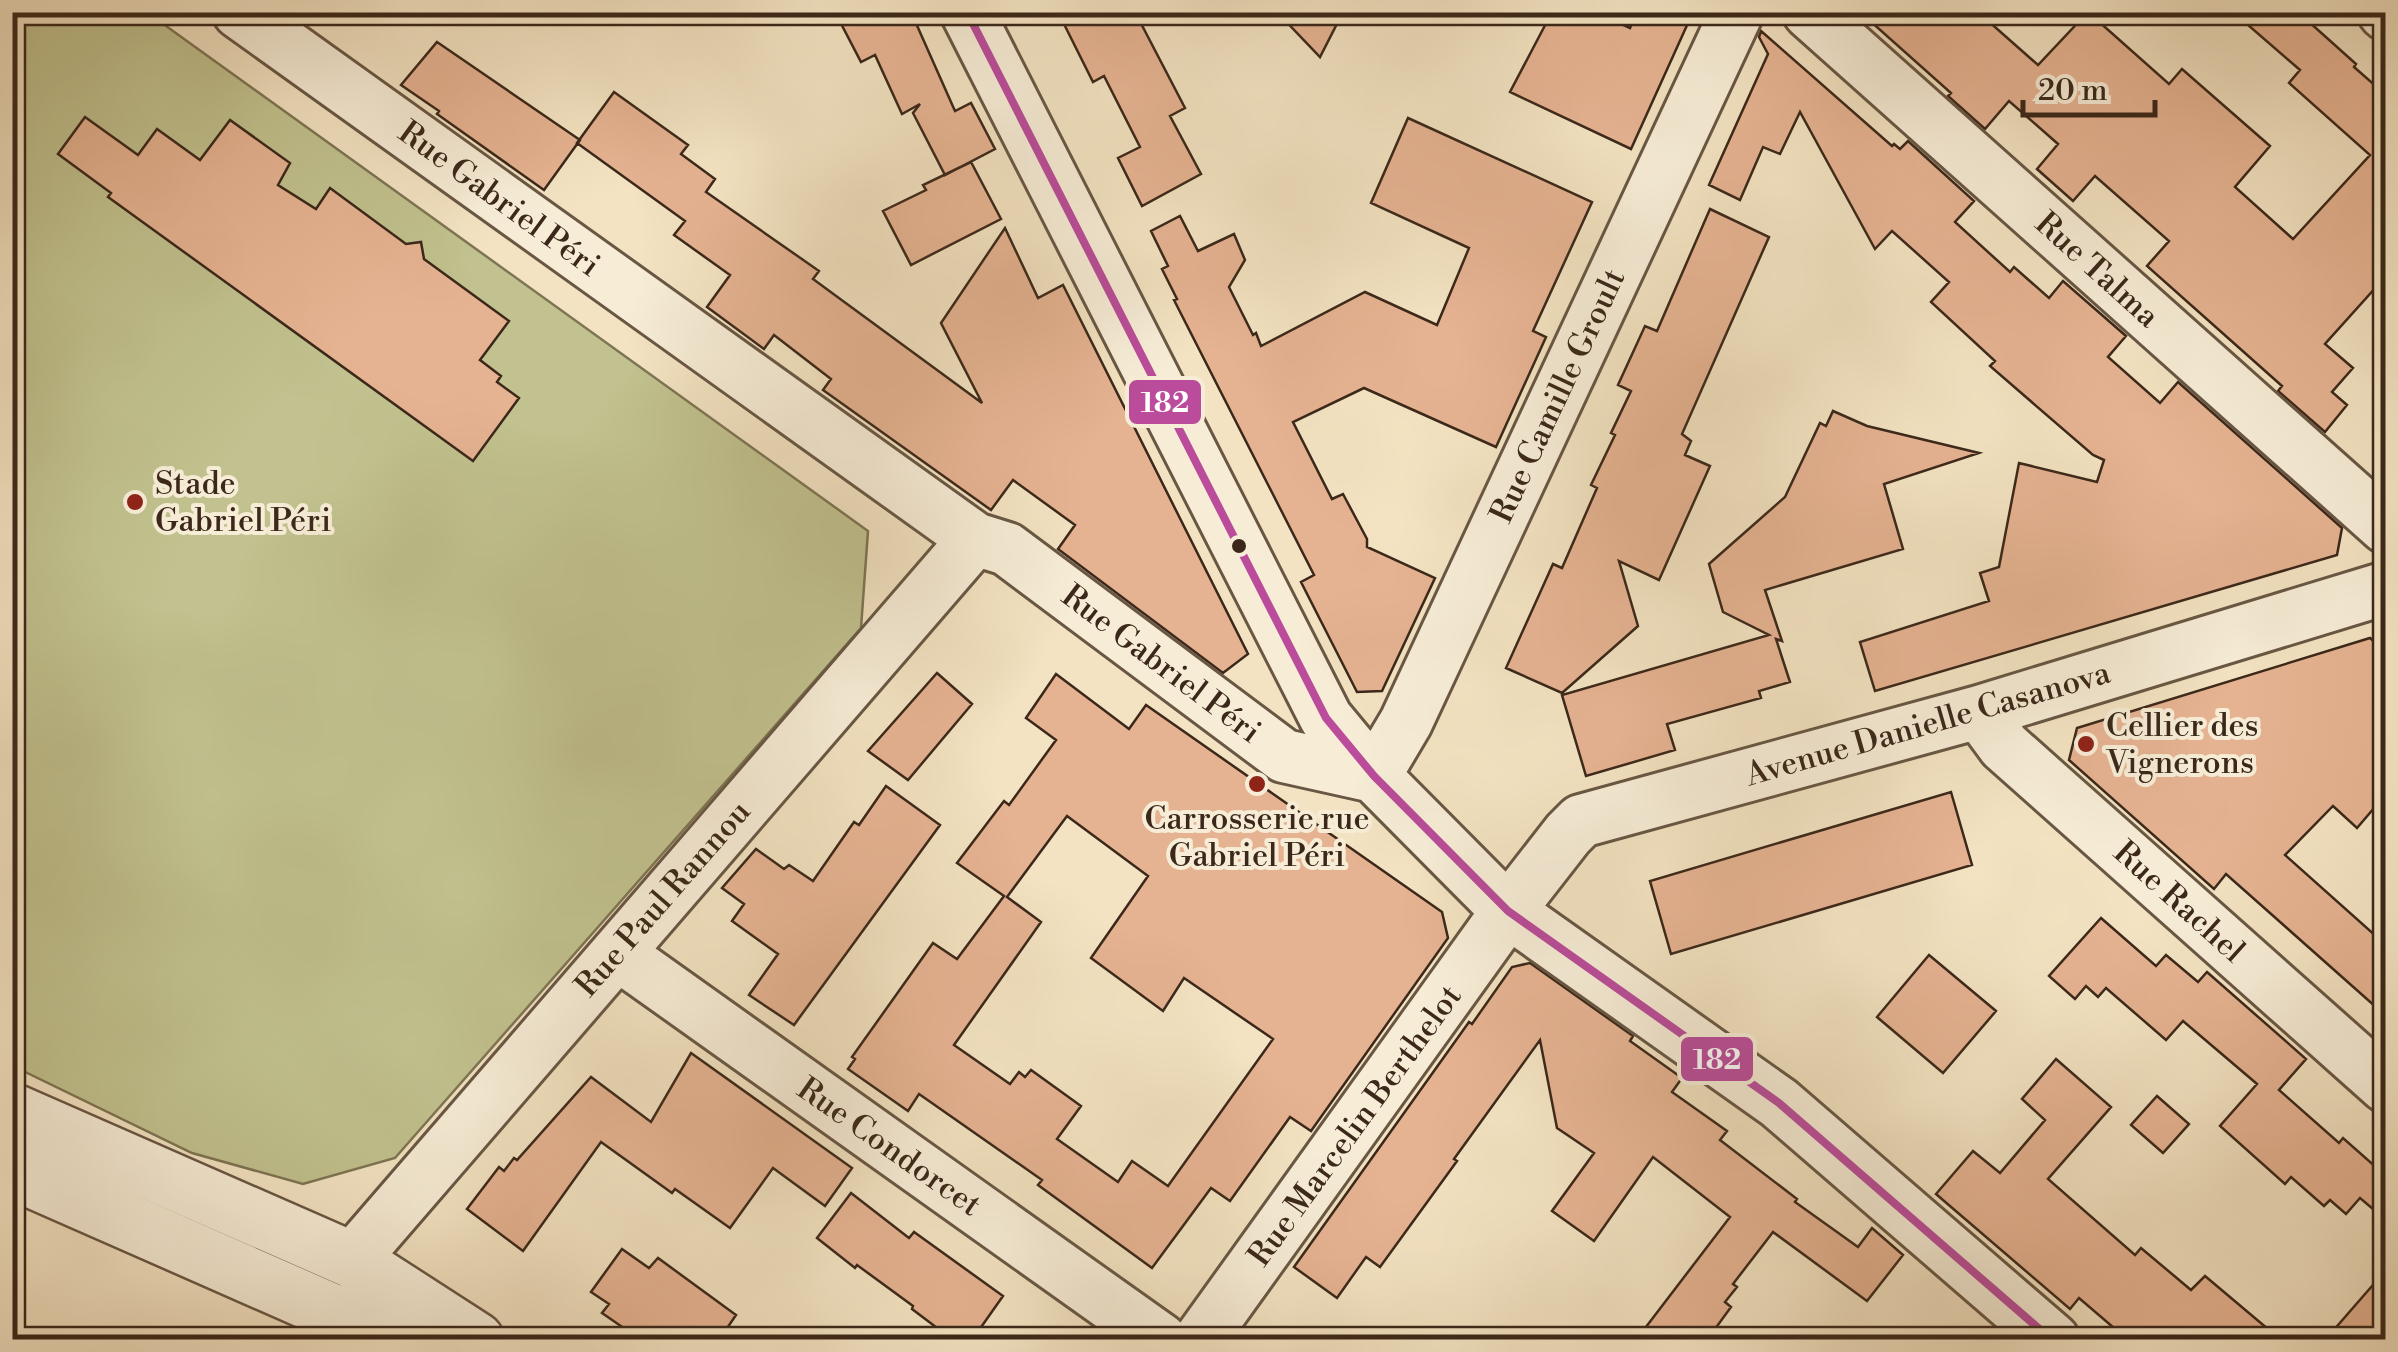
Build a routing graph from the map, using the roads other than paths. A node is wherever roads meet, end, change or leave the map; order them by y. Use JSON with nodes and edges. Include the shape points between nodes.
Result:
{"nodes":[{"id":1,"x":968,"y":12,"type":"edge"},
{"id":2,"x":1737,"y":12,"type":"edge"},
{"id":3,"x":1809,"y":12,"type":"edge"},
{"id":4,"x":263,"y":20,"type":"edge"},
{"id":5,"x":2386,"y":526,"type":"edge"},
{"id":6,"x":975,"y":538,"type":"junction"},
{"id":7,"x":2386,"y":588,"type":"edge"},
{"id":8,"x":1978,"y":712,"type":"junction"},
{"id":9,"x":1374,"y":776,"type":"junction"},
{"id":10,"x":1508,"y":911,"type":"junction"},
{"id":11,"x":617,"y":953,"type":"junction"},
{"id":12,"x":2386,"y":1086,"type":"edge"},
{"id":13,"x":12,"y":1112,"type":"edge"},
{"id":14,"x":12,"y":1171,"type":"edge"},
{"id":15,"x":352,"y":1260,"type":"junction"},
{"id":16,"x":384,"y":1340,"type":"edge"},
{"id":17,"x":476,"y":1340,"type":"edge"},
{"id":18,"x":1161,"y":1340,"type":"edge"},
{"id":19,"x":1200,"y":1340,"type":"edge"},
{"id":20,"x":2053,"y":1340,"type":"edge"}],
"edges":[{"from":1,"to":9,"type":"street","via":[[1326,718]]},
{"from":2,"to":9,"type":"street","name":"Rue Camille Groult","via":[[1406,722]]},
{"from":3,"to":5,"type":"street","name":"Rue Talma"},
{"from":4,"to":6,"type":"street","name":"Rue Gabriel Péri"},
{"from":6,"to":9,"type":"street","name":"Rue Gabriel Péri","via":[[1007,549],[1284,756]]},
{"from":6,"to":11,"type":"street","name":"Rue Paul Rannou"},
{"from":7,"to":8,"type":"street","name":"Avenue Danielle Casanova"},
{"from":8,"to":10,"type":"street","name":"Avenue Danielle Casanova","via":[[1581,822]]},
{"from":8,"to":12,"type":"street","name":"Rue Rachel","via":[[2004,746]]},
{"from":9,"to":10,"type":"street"},
{"from":10,"to":19,"type":"street","name":"Rue Marcelin Berthelot"},
{"from":10,"to":20,"type":"street","via":[[1779,1103]]},
{"from":11,"to":15,"type":"street","name":"Rue Paul Rannou"},
{"from":11,"to":18,"type":"street","name":"Rue Condorcet"},
{"from":13,"to":15,"type":"street"},
{"from":14,"to":16,"type":"street"},
{"from":15,"to":17,"type":"street"}]}
